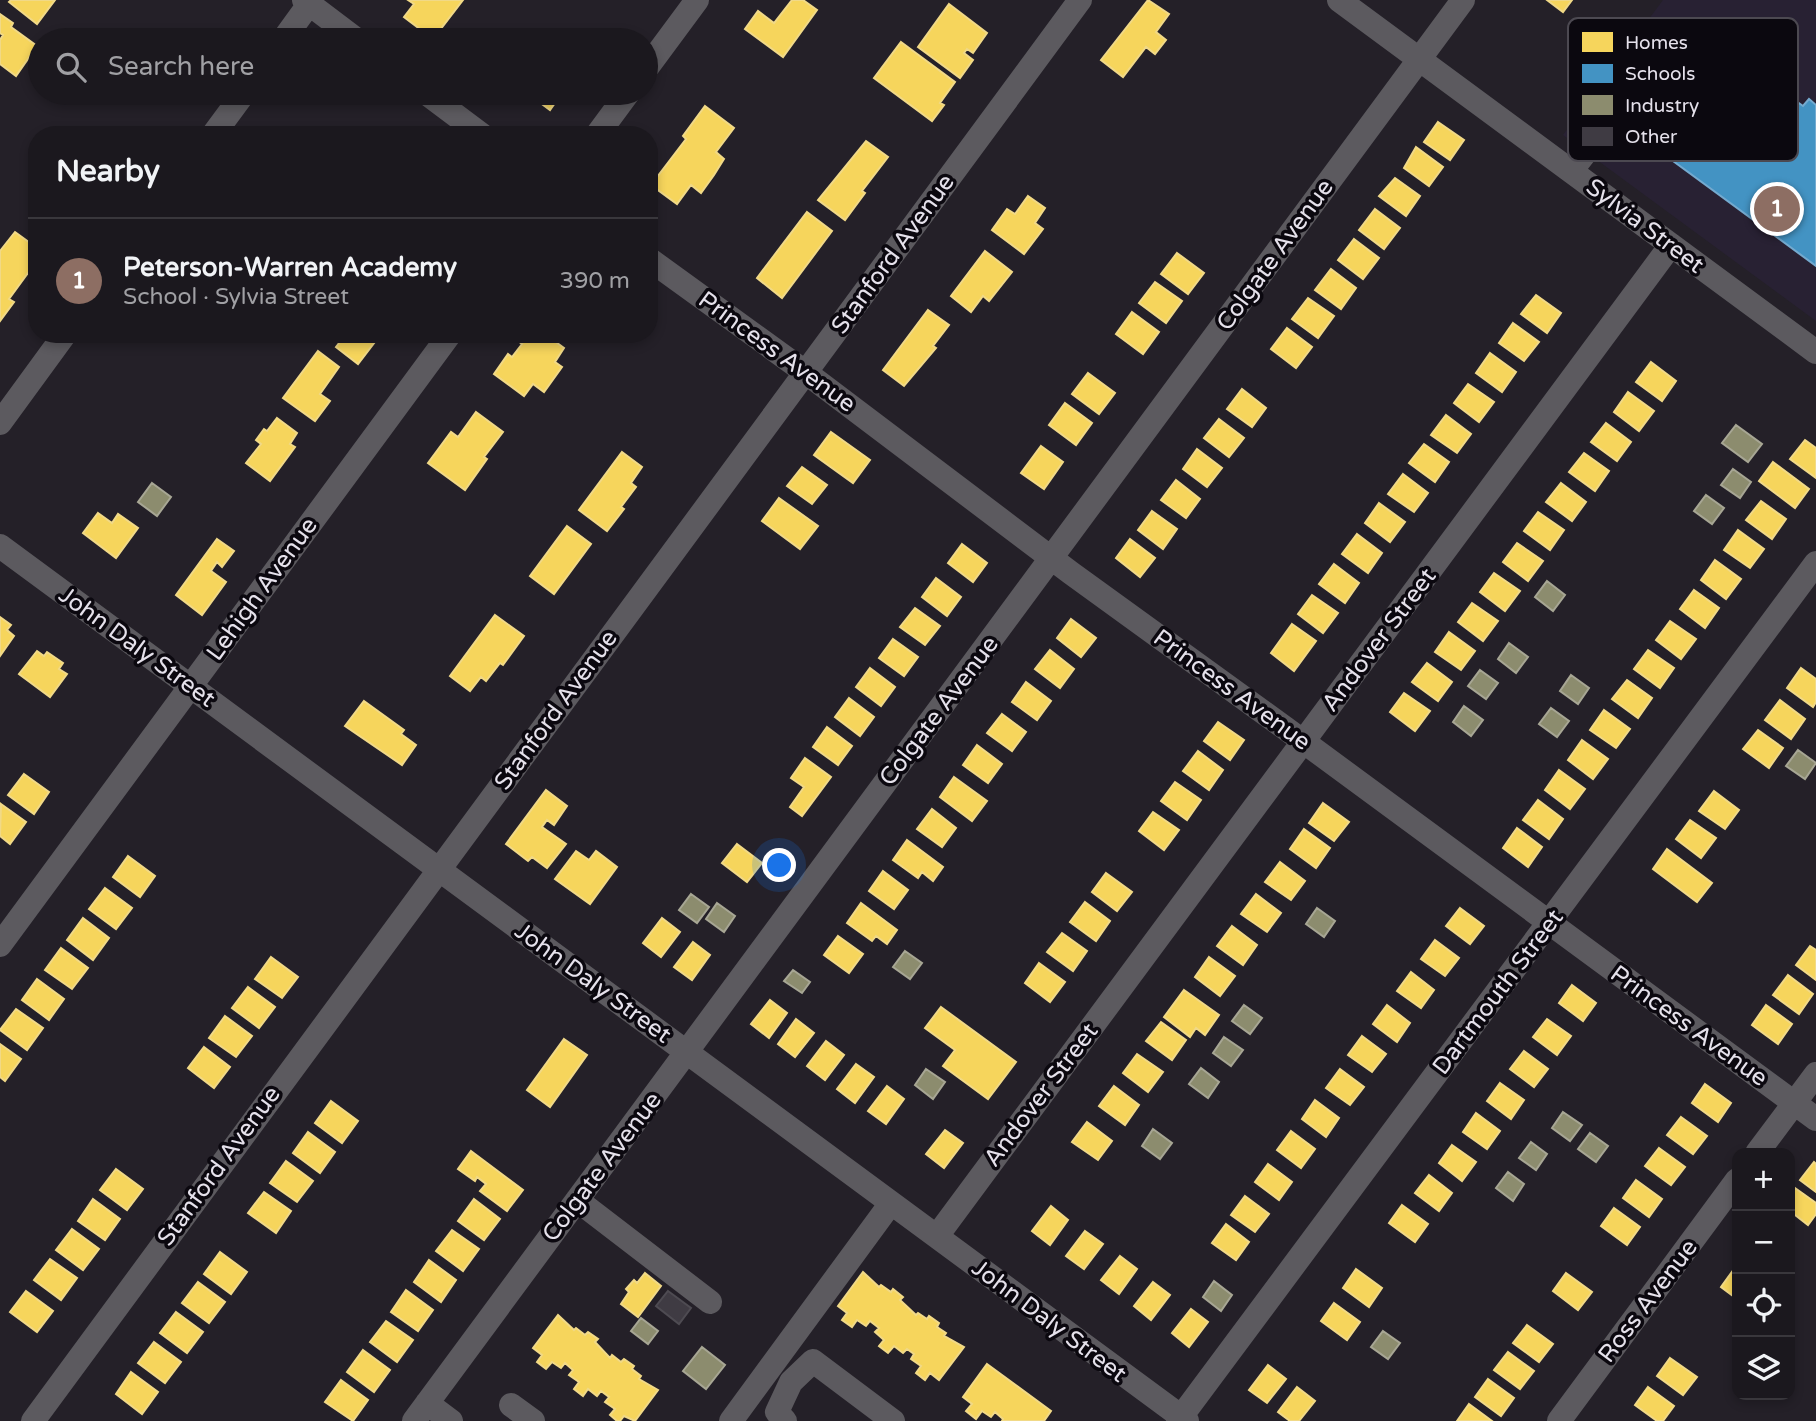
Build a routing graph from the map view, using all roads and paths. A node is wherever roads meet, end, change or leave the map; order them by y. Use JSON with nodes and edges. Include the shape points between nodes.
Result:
{"nodes":[{"id":1,"x":697,"y":0,"type":"edge"},
{"id":2,"x":1080,"y":0,"type":"edge"},
{"id":3,"x":1339,"y":0,"type":"edge"},
{"id":4,"x":1463,"y":0,"type":"edge"},
{"id":5,"x":308,"y":1,"type":"edge"},
{"id":6,"x":291,"y":28,"type":"edge"},
{"id":7,"x":342,"y":28,"type":"edge"},
{"id":8,"x":658,"y":53,"type":"edge"},
{"id":9,"x":1419,"y":59,"type":"junction"},
{"id":10,"x":235,"y":105,"type":"edge"},
{"id":11,"x":442,"y":105,"type":"edge"},
{"id":12,"x":619,"y":105,"type":"edge"},
{"id":13,"x":220,"y":126,"type":"edge"},
{"id":14,"x":470,"y":126,"type":"edge"},
{"id":15,"x":604,"y":126,"type":"edge"},
{"id":16,"x":1579,"y":161,"type":"edge"},
{"id":17,"x":1571,"y":171,"type":"junction"},
{"id":18,"x":1671,"y":245,"type":"junction"},
{"id":19,"x":658,"y":266,"type":"edge"},
{"id":20,"x":58,"y":343,"type":"edge"},
{"id":21,"x":443,"y":343,"type":"edge"},
{"id":22,"x":1816,"y":352,"type":"edge"},
{"id":23,"x":805,"y":372,"type":"junction"},
{"id":24,"x":0,"y":423,"type":"edge"},
{"id":25,"x":0,"y":546,"type":"edge"},
{"id":26,"x":1052,"y":558,"type":"junction"},
{"id":27,"x":1816,"y":562,"type":"edge"},
{"id":28,"x":190,"y":686,"type":"junction"},
{"id":29,"x":1304,"y":741,"type":"junction"},
{"id":30,"x":438,"y":869,"type":"junction"},
{"id":31,"x":1549,"y":923,"type":"junction"},
{"id":32,"x":0,"y":944,"type":"edge"},
{"id":33,"x":687,"y":1052,"type":"junction"},
{"id":34,"x":1816,"y":1074,"type":"edge"},
{"id":35,"x":1794,"y":1103,"type":"junction"},
{"id":36,"x":1816,"y":1119,"type":"edge"},
{"id":37,"x":1761,"y":1148,"type":"edge"},
{"id":38,"x":1732,"y":1187,"type":"edge"},
{"id":39,"x":577,"y":1200,"type":"junction"},
{"id":40,"x":891,"y":1203,"type":"junction"},
{"id":41,"x":937,"y":1236,"type":"junction"},
{"id":42,"x":710,"y":1302,"type":"dead end"},
{"id":43,"x":768,"y":1369,"type":"junction"},
{"id":44,"x":791,"y":1382,"type":"junction"},
{"id":45,"x":511,"y":1405,"type":"dead end"},
{"id":46,"x":420,"y":1412,"type":"edge"},
{"id":47,"x":1182,"y":1420,"type":"edge"},
{"id":48,"x":33,"y":1421,"type":"edge"},
{"id":49,"x":452,"y":1421,"type":"edge"},
{"id":50,"x":533,"y":1421,"type":"edge"},
{"id":51,"x":731,"y":1421,"type":"edge"},
{"id":52,"x":785,"y":1421,"type":"edge"},
{"id":53,"x":893,"y":1421,"type":"edge"},
{"id":54,"x":1559,"y":1421,"type":"edge"}],
"edges":[{"from":1,"to":8,"type":"street"},
{"from":2,"to":23,"type":"street","name":"Stanford Avenue"},
{"from":3,"to":9,"type":"street","name":"Sylvia Street"},
{"from":4,"to":9,"type":"street","name":"Colgate Avenue"},
{"from":5,"to":6,"type":"street"},
{"from":5,"to":7,"type":"street"},
{"from":9,"to":17,"type":"street","name":"Sylvia Street"},
{"from":9,"to":26,"type":"street","name":"Colgate Avenue"},
{"from":10,"to":13,"type":"street"},
{"from":11,"to":14,"type":"street"},
{"from":12,"to":15,"type":"street"},
{"from":16,"to":17,"type":"street"},
{"from":17,"to":18,"type":"street","name":"Sylvia Street"},
{"from":18,"to":22,"type":"street","name":"Sylvia Street"},
{"from":18,"to":29,"type":"street","name":"Andover Street"},
{"from":19,"to":23,"type":"street","name":"Princess Avenue"},
{"from":20,"to":24,"type":"street"},
{"from":21,"to":28,"type":"street","name":"Lehigh Avenue"},
{"from":23,"to":26,"type":"street","name":"Princess Avenue"},
{"from":23,"to":30,"type":"street","name":"Stanford Avenue"},
{"from":25,"to":28,"type":"street","name":"John Daly Street"},
{"from":26,"to":29,"type":"street","name":"Princess Avenue"},
{"from":26,"to":33,"type":"street","name":"Colgate Avenue"},
{"from":27,"to":31,"type":"street","name":"Dartmouth Street"},
{"from":28,"to":30,"type":"street","name":"John Daly Street"},
{"from":28,"to":32,"type":"street","name":"Lehigh Avenue"},
{"from":29,"to":31,"type":"street","name":"Princess Avenue"},
{"from":29,"to":41,"type":"street","name":"Andover Street"},
{"from":30,"to":33,"type":"street","name":"John Daly Street"},
{"from":30,"to":48,"type":"street","name":"Stanford Avenue"},
{"from":31,"to":35,"type":"street","name":"Princess Avenue"},
{"from":31,"to":47,"type":"street","name":"Dartmouth Street"},
{"from":33,"to":39,"type":"street","name":"Colgate Avenue"},
{"from":33,"to":40,"type":"street","name":"John Daly Street"},
{"from":34,"to":35,"type":"street"},
{"from":35,"to":36,"type":"street","name":"Princess Avenue"},
{"from":35,"to":37,"type":"street"},
{"from":38,"to":54,"type":"street","name":"Ross Avenue"},
{"from":39,"to":42,"type":"street"},
{"from":39,"to":46,"type":"street","name":"Colgate Avenue"},
{"from":40,"to":41,"type":"street","name":"John Daly Street"},
{"from":40,"to":43,"type":"street"},
{"from":41,"to":47,"type":"street","name":"John Daly Street"},
{"from":43,"to":44,"type":"street","via":[[780,1380]]},
{"from":43,"to":51,"type":"street"},
{"from":44,"to":52,"type":"street","via":[[777,1412]]},
{"from":44,"to":53,"type":"street","via":[[813,1362]]},
{"from":45,"to":50,"type":"street"},
{"from":46,"to":49,"type":"street"}]}
